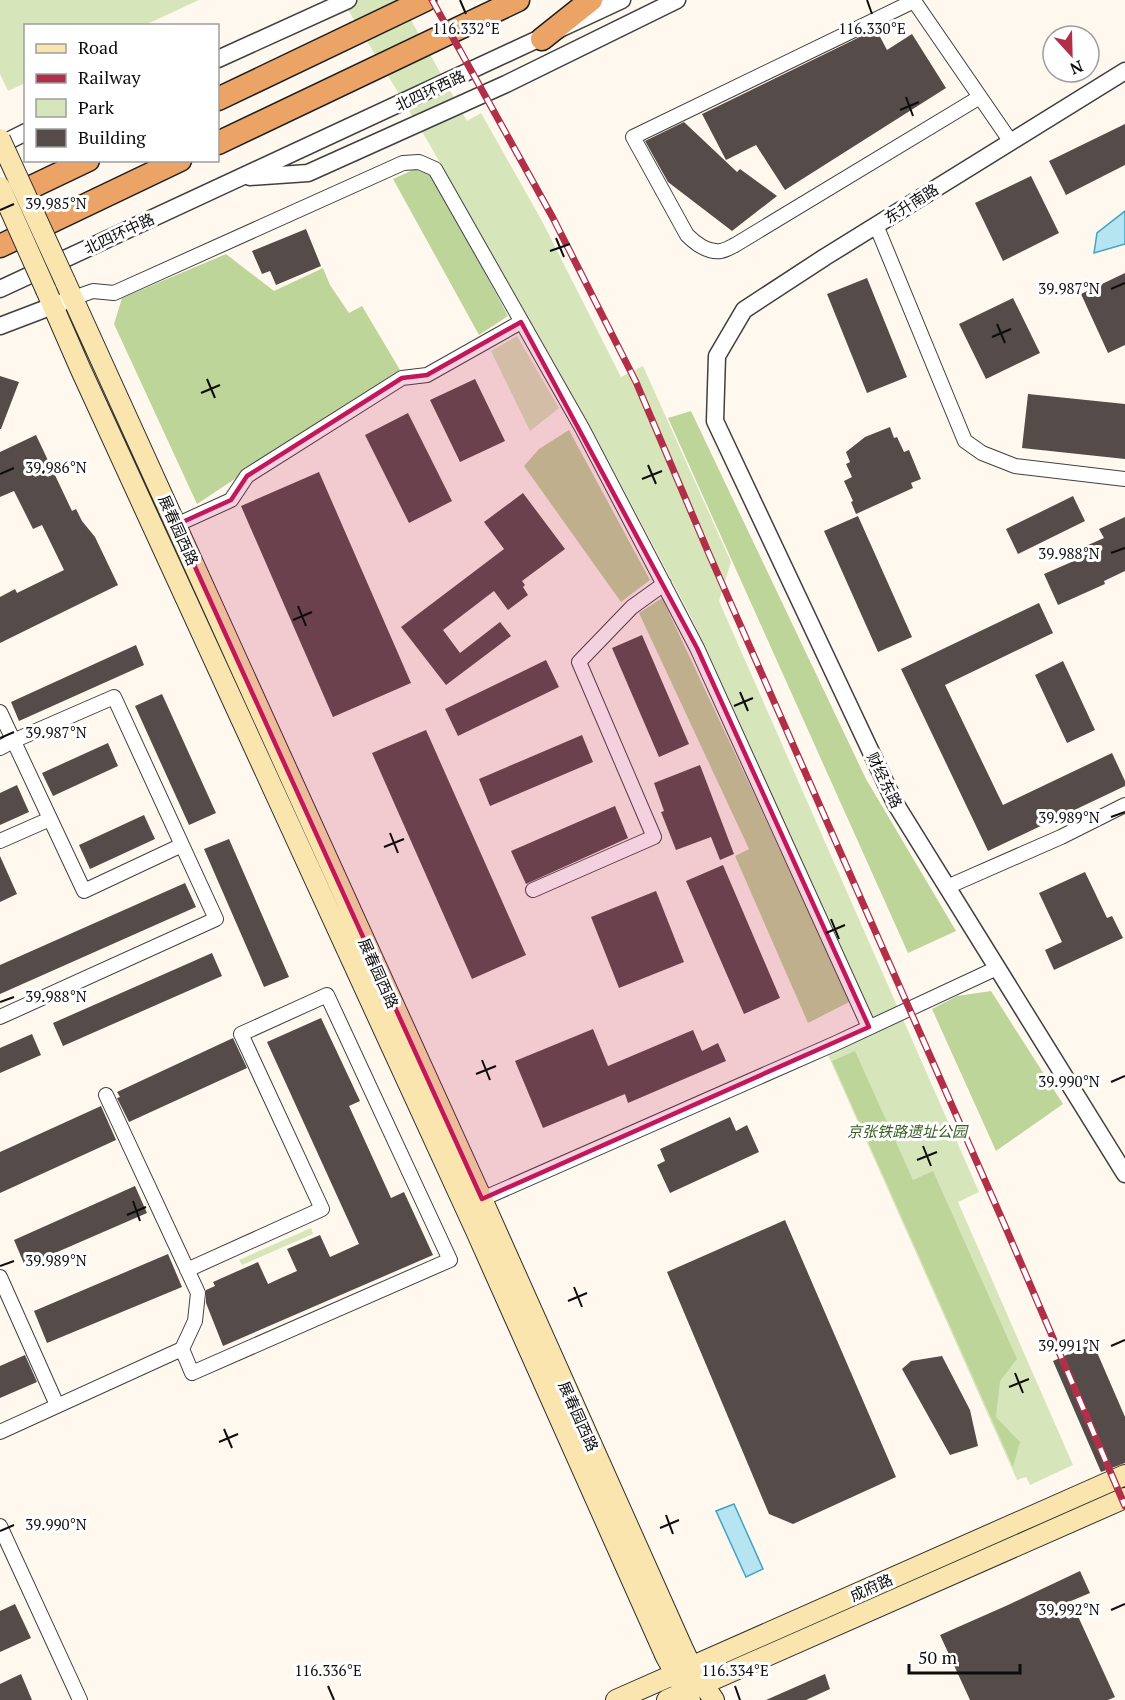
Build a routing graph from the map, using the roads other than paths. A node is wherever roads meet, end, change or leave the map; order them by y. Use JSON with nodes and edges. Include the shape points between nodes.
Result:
{"nodes":[{"id":1,"x":348,"y":0,"type":"edge"},
{"id":2,"x":424,"y":0,"type":"edge"},
{"id":3,"x":518,"y":0,"type":"edge"},
{"id":4,"x":591,"y":0,"type":"edge"},
{"id":5,"x":622,"y":0,"type":"edge"},
{"id":6,"x":677,"y":0,"type":"edge"},
{"id":7,"x":542,"y":39,"type":"junction"},
{"id":8,"x":219,"y":59,"type":"edge"},
{"id":9,"x":1125,"y":71,"type":"edge"},
{"id":10,"x":980,"y":96,"type":"junction"},
{"id":11,"x":219,"y":99,"type":"edge"},
{"id":12,"x":24,"y":133,"type":"edge"},
{"id":13,"x":0,"y":139,"type":"edge"},
{"id":14,"x":1011,"y":142,"type":"junction"},
{"id":15,"x":219,"y":143,"type":"edge"},
{"id":16,"x":0,"y":145,"type":"edge"},
{"id":17,"x":84,"y":162,"type":"edge"},
{"id":18,"x":176,"y":162,"type":"edge"},
{"id":19,"x":238,"y":178,"type":"junction"},
{"id":20,"x":0,"y":187,"type":"edge"},
{"id":21,"x":0,"y":202,"type":"edge"},
{"id":22,"x":876,"y":225,"type":"junction"},
{"id":23,"x":0,"y":246,"type":"edge"},
{"id":24,"x":0,"y":289,"type":"edge"},
{"id":25,"x":69,"y":290,"type":"junction"},
{"id":26,"x":49,"y":298,"type":"junction"},
{"id":27,"x":521,"y":322,"type":"junction"},
{"id":28,"x":0,"y":326,"type":"edge"},
{"id":29,"x":717,"y":356,"type":"joint"},
{"id":30,"x":1125,"y":479,"type":"edge"},
{"id":31,"x":176,"y":525,"type":"junction"},
{"id":32,"x":664,"y":584,"type":"junction"},
{"id":33,"x":0,"y":712,"type":"edge"},
{"id":34,"x":13,"y":741,"type":"junction"},
{"id":35,"x":0,"y":748,"type":"edge"},
{"id":36,"x":1125,"y":806,"type":"edge"},
{"id":37,"x":50,"y":819,"type":"junction"},
{"id":38,"x":0,"y":841,"type":"edge"},
{"id":39,"x":182,"y":845,"type":"junction"},
{"id":40,"x":947,"y":887,"type":"junction"},
{"id":41,"x":533,"y":890,"type":"dead end"},
{"id":42,"x":997,"y":968,"type":"junction"},
{"id":43,"x":0,"y":1017,"type":"edge"},
{"id":44,"x":869,"y":1027,"type":"junction"},
{"id":45,"x":106,"y":1095,"type":"dead end"},
{"id":46,"x":1125,"y":1174,"type":"edge"},
{"id":47,"x":482,"y":1199,"type":"junction"},
{"id":48,"x":187,"y":1270,"type":"junction"},
{"id":49,"x":0,"y":1277,"type":"edge"},
{"id":50,"x":182,"y":1349,"type":"junction"},
{"id":51,"x":57,"y":1405,"type":"junction"},
{"id":52,"x":0,"y":1432,"type":"edge"},
{"id":53,"x":1125,"y":1475,"type":"edge"},
{"id":54,"x":1125,"y":1498,"type":"edge"},
{"id":55,"x":0,"y":1526,"type":"edge"},
{"id":56,"x":683,"y":1670,"type":"junction"},
{"id":57,"x":692,"y":1692,"type":"edge"},
{"id":58,"x":80,"y":1700,"type":"edge"},
{"id":59,"x":616,"y":1700,"type":"edge"},
{"id":60,"x":667,"y":1700,"type":"edge"},
{"id":61,"x":714,"y":1700,"type":"edge"}],
"edges":[{"from":1,"to":8,"type":"street"},
{"from":2,"to":11,"type":"highway"},
{"from":3,"to":15,"type":"highway"},
{"from":4,"to":7,"type":"highway"},
{"from":5,"to":7,"type":"street","name":"北四环西路"},
{"from":6,"to":19,"type":"street","via":[[506,84],[308,173]]},
{"from":7,"to":19,"type":"street","name":"北四环西路"},
{"from":9,"to":14,"type":"street","name":"东升南路"},
{"from":10,"to":10,"type":"street","via":[[914,1],[633,137],[687,235],[696,244],[722,251]]},
{"from":10,"to":14,"type":"street"},
{"from":12,"to":16,"type":"street"},
{"from":13,"to":25,"type":"main road","name":"展春园西路","bridge":true},
{"from":14,"to":22,"type":"street","name":"东升南路"},
{"from":17,"to":21,"type":"highway"},
{"from":18,"to":23,"type":"highway"},
{"from":19,"to":24,"type":"street","name":"北四环中路"},
{"from":20,"to":26,"type":"main road","name":"展春园西路","bridge":true},
{"from":22,"to":29,"type":"street","name":"东升南路","via":[[744,310]]},
{"from":22,"to":30,"type":"street","via":[[965,441],[982,453],[1015,466]]},
{"from":25,"to":26,"type":"street"},
{"from":25,"to":27,"type":"street","via":[[114,293],[403,163],[419,162],[435,169]]},
{"from":25,"to":31,"type":"main road","name":"展春园西路"},
{"from":26,"to":28,"type":"street"},
{"from":26,"to":56,"type":"main road","name":"展春园西路","via":[[476,1231]]},
{"from":27,"to":31,"type":"street","via":[[427,375],[402,378],[247,476],[231,500]]},
{"from":27,"to":32,"type":"street"},
{"from":29,"to":40,"type":"street","name":"财经东路","via":[[715,422],[895,803]]},
{"from":31,"to":47,"type":"main road","name":"展春园西路"},
{"from":32,"to":41,"type":"street","via":[[632,607],[579,662],[654,837]]},
{"from":32,"to":44,"type":"street","via":[[697,648]]},
{"from":33,"to":34,"type":"street"},
{"from":34,"to":35,"type":"street"},
{"from":34,"to":37,"type":"street"},
{"from":34,"to":39,"type":"street","via":[[114,697]]},
{"from":36,"to":40,"type":"street"},
{"from":37,"to":38,"type":"street"},
{"from":37,"to":39,"type":"street","via":[[84,891]]},
{"from":39,"to":43,"type":"street","via":[[216,919]]},
{"from":40,"to":42,"type":"street","name":"财经东路"},
{"from":42,"to":44,"type":"street"},
{"from":42,"to":46,"type":"street","name":"财经东路"},
{"from":44,"to":47,"type":"street"},
{"from":45,"to":48,"type":"street"},
{"from":47,"to":56,"type":"main road","name":"展春园西路"},
{"from":48,"to":50,"type":"street","via":[[198,1293],[195,1321]]},
{"from":48,"to":50,"type":"street","via":[[322,1209],[241,1034],[327,995],[450,1260],[192,1373]]},
{"from":49,"to":51,"type":"street"},
{"from":50,"to":51,"type":"street"},
{"from":51,"to":52,"type":"street"},
{"from":53,"to":56,"type":"main road","name":"成府路"},
{"from":54,"to":57,"type":"main road","name":"成府路"},
{"from":55,"to":58,"type":"street"},
{"from":56,"to":57,"type":"main road"},
{"from":56,"to":59,"type":"main road","name":"成府路"},
{"from":57,"to":60,"type":"main road","name":"成府路"},
{"from":57,"to":61,"type":"main road"}]}
